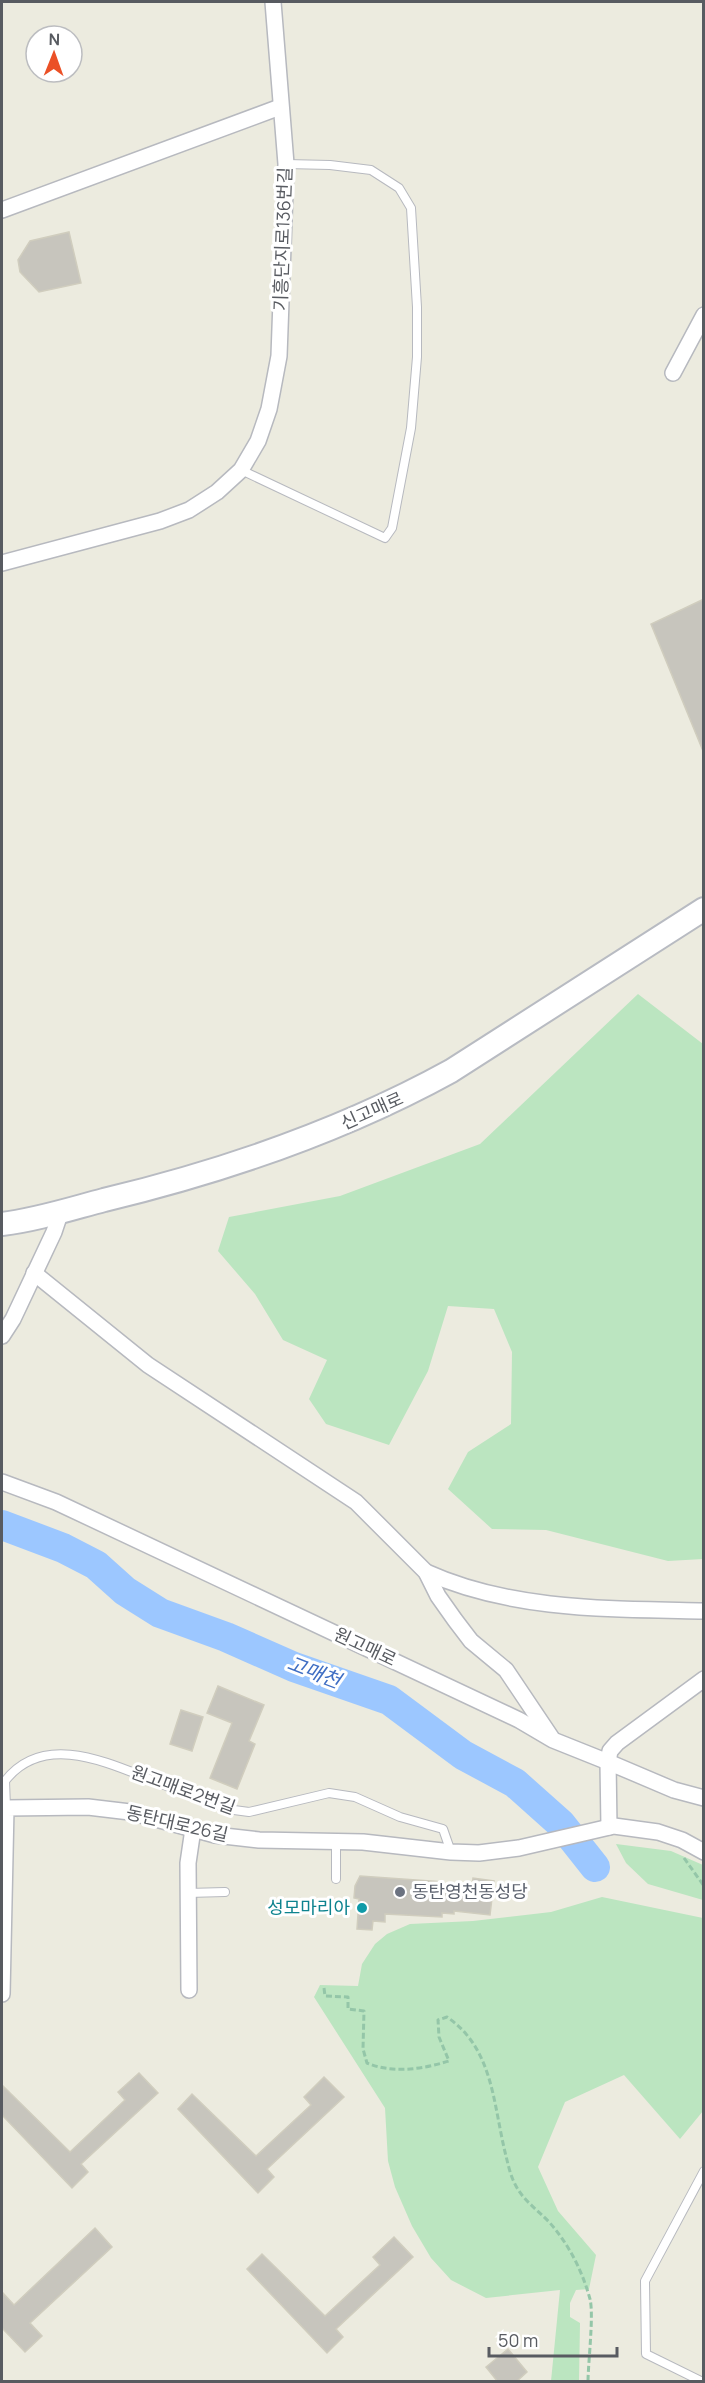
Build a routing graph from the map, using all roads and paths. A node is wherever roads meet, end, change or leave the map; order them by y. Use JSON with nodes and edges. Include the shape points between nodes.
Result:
{"nodes":[{"id":1,"x":273,"y":2,"type":"edge"},
{"id":2,"x":280,"y":107,"type":"junction"},
{"id":3,"x":286,"y":164,"type":"junction"},
{"id":4,"x":2,"y":210,"type":"edge"},
{"id":5,"x":704,"y":315,"type":"edge"},
{"id":6,"x":673,"y":373,"type":"dead end"},
{"id":7,"x":241,"y":470,"type":"junction"},
{"id":8,"x":2,"y":563,"type":"edge"},
{"id":9,"x":704,"y":909,"type":"edge"},
{"id":10,"x":61,"y":1211,"type":"junction"},
{"id":11,"x":2,"y":1224,"type":"edge"},
{"id":12,"x":34,"y":1273,"type":"junction"},
{"id":13,"x":2,"y":1336,"type":"edge"},
{"id":14,"x":2,"y":1482,"type":"edge"},
{"id":15,"x":426,"y":1572,"type":"junction"},
{"id":16,"x":704,"y":1611,"type":"edge"},
{"id":17,"x":704,"y":1678,"type":"edge"},
{"id":18,"x":553,"y":1740,"type":"junction"},
{"id":19,"x":608,"y":1762,"type":"junction"},
{"id":20,"x":704,"y":1798,"type":"edge"},
{"id":21,"x":4,"y":1808,"type":"edge"},
{"id":22,"x":604,"y":1828,"type":"junction"},
{"id":23,"x":193,"y":1829,"type":"junction"},
{"id":24,"x":336,"y":1841,"type":"junction"},
{"id":25,"x":451,"y":1852,"type":"junction"},
{"id":26,"x":704,"y":1852,"type":"edge"},
{"id":27,"x":336,"y":1879,"type":"dead end"},
{"id":28,"x":225,"y":1892,"type":"dead end"},
{"id":29,"x":188,"y":1893,"type":"junction"},
{"id":30,"x":324,"y":1988,"type":"dead end"},
{"id":31,"x":189,"y":1990,"type":"dead end"},
{"id":32,"x":2,"y":1994,"type":"edge"},
{"id":33,"x":704,"y":2171,"type":"edge"},
{"id":34,"x":588,"y":2382,"type":"edge"},
{"id":35,"x":703,"y":2382,"type":"edge"}],
"edges":[{"from":1,"to":2,"type":"street","name":"기흥단지로136번길"},
{"from":2,"to":3,"type":"street","name":"기흥단지로136번길"},
{"from":2,"to":4,"type":"street"},
{"from":3,"to":7,"type":"street","name":"기흥단지로136번길","via":[[279,356],[269,409],[258,441]]},
{"from":3,"to":7,"type":"lane","via":[[371,170],[399,188],[411,207],[417,357],[411,428],[392,528],[385,537]]},
{"from":5,"to":6,"type":"street"},
{"from":7,"to":8,"type":"street","name":"기흥단지로136번길","via":[[189,510]]},
{"from":9,"to":10,"type":"street","name":"신고매로","via":[[450,1071],[362,1116],[204,1174]]},
{"from":10,"to":11,"type":"street","name":"신고매로"},
{"from":10,"to":12,"type":"street"},
{"from":12,"to":13,"type":"street"},
{"from":12,"to":15,"type":"street","via":[[148,1365],[356,1502]]},
{"from":14,"to":18,"type":"street","name":"원고매로","via":[[57,1502],[519,1720]]},
{"from":15,"to":16,"type":"street","via":[[457,1586],[539,1603]]},
{"from":15,"to":18,"type":"street","via":[[455,1620],[471,1641],[506,1670]]},
{"from":17,"to":19,"type":"street","via":[[617,1743]]},
{"from":18,"to":19,"type":"street","name":"원고매로"},
{"from":19,"to":20,"type":"street","via":[[674,1790]]},
{"from":19,"to":22,"type":"street"},
{"from":21,"to":23,"type":"street","name":"동탄대로26길","via":[[88,1807],[130,1812]]},
{"from":21,"to":25,"type":"lane","name":"원고매로2번길","via":[[4,1781],[12,1772],[34,1760],[68,1754],[94,1757],[234,1810],[249,1812],[329,1793],[356,1797],[400,1817],[443,1828]]},
{"from":21,"to":32,"type":"street"},
{"from":22,"to":25,"type":"street","name":"동탄대로26길","via":[[534,1845],[479,1853]]},
{"from":22,"to":26,"type":"street","via":[[658,1832]]},
{"from":23,"to":24,"type":"street","name":"동탄대로26길","via":[[260,1840]]},
{"from":23,"to":29,"type":"street"},
{"from":24,"to":25,"type":"street","name":"동탄대로26길"},
{"from":24,"to":27,"type":"lane"},
{"from":28,"to":29,"type":"lane"},
{"from":29,"to":31,"type":"street"},
{"from":30,"to":34,"type":"path","via":[[325,1996],[348,1997],[348,2009],[364,2011],[363,2049],[367,2062],[382,2069],[428,2068],[449,2061],[439,2037],[438,2020],[447,2017],[470,2038],[489,2073],[513,2180],[522,2197],[571,2249],[590,2301]]},
{"from":33,"to":35,"type":"lane","via":[[645,2281],[646,2354]]}]}
